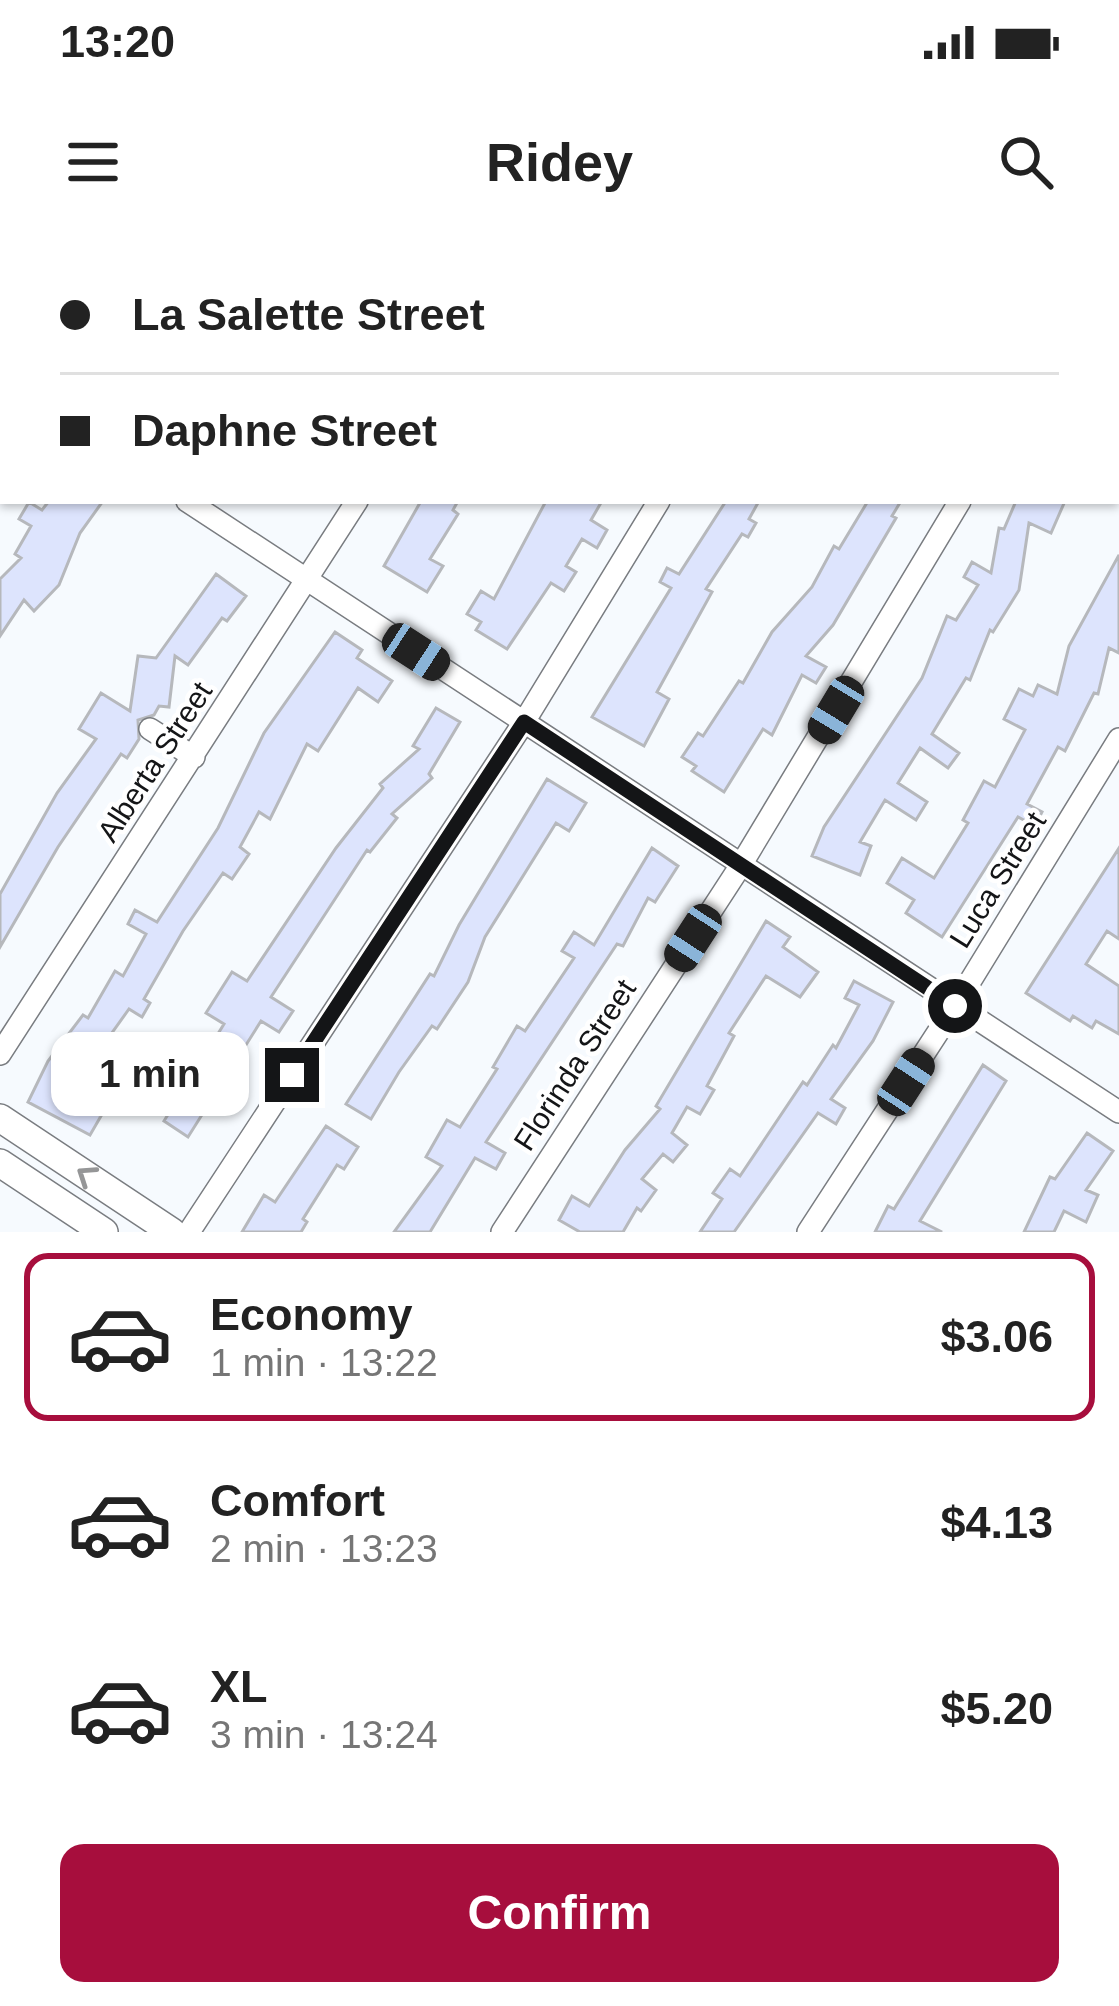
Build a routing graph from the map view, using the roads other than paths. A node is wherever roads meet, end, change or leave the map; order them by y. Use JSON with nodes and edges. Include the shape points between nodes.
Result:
{"nodes":[{"id":1,"x":191,"y":504,"type":"edge"},
{"id":2,"x":355,"y":504,"type":"edge"},
{"id":3,"x":657,"y":504,"type":"edge"},
{"id":4,"x":958,"y":504,"type":"edge"},
{"id":5,"x":308,"y":584,"type":"junction"},
{"id":6,"x":524,"y":722,"type":"junction"},
{"id":7,"x":151,"y":730,"type":"dead end"},
{"id":8,"x":1119,"y":739,"type":"edge"},
{"id":9,"x":194,"y":757,"type":"junction"},
{"id":10,"x":741,"y":865,"type":"junction"},
{"id":11,"x":955,"y":1006,"type":"junction"},
{"id":12,"x":0,"y":1054,"type":"edge"},
{"id":13,"x":1119,"y":1112,"type":"edge"},
{"id":14,"x":0,"y":1118,"type":"edge"},
{"id":15,"x":0,"y":1163,"type":"edge"},
{"id":16,"x":104,"y":1232,"type":"edge"},
{"id":17,"x":172,"y":1232,"type":"edge"},
{"id":18,"x":189,"y":1232,"type":"edge"},
{"id":19,"x":502,"y":1232,"type":"edge"},
{"id":20,"x":808,"y":1232,"type":"edge"}],
"edges":[{"from":1,"to":5,"type":"street"},
{"from":2,"to":5,"type":"street","name":"Alberta Street"},
{"from":3,"to":6,"type":"street"},
{"from":4,"to":10,"type":"street","name":"Florinda Street"},
{"from":5,"to":6,"type":"street"},
{"from":5,"to":9,"type":"street","name":"Alberta Street"},
{"from":6,"to":10,"type":"street"},
{"from":6,"to":18,"type":"street"},
{"from":7,"to":9,"type":"street"},
{"from":8,"to":11,"type":"street","name":"Luca Street"},
{"from":9,"to":12,"type":"street","name":"Alberta Street"},
{"from":10,"to":11,"type":"street"},
{"from":10,"to":19,"type":"street","name":"Florinda Street"},
{"from":11,"to":13,"type":"street"},
{"from":11,"to":20,"type":"street","name":"Luca Street"},
{"from":17,"to":14,"type":"main road","one_way":true},
{"from":15,"to":16,"type":"main road"}]}
